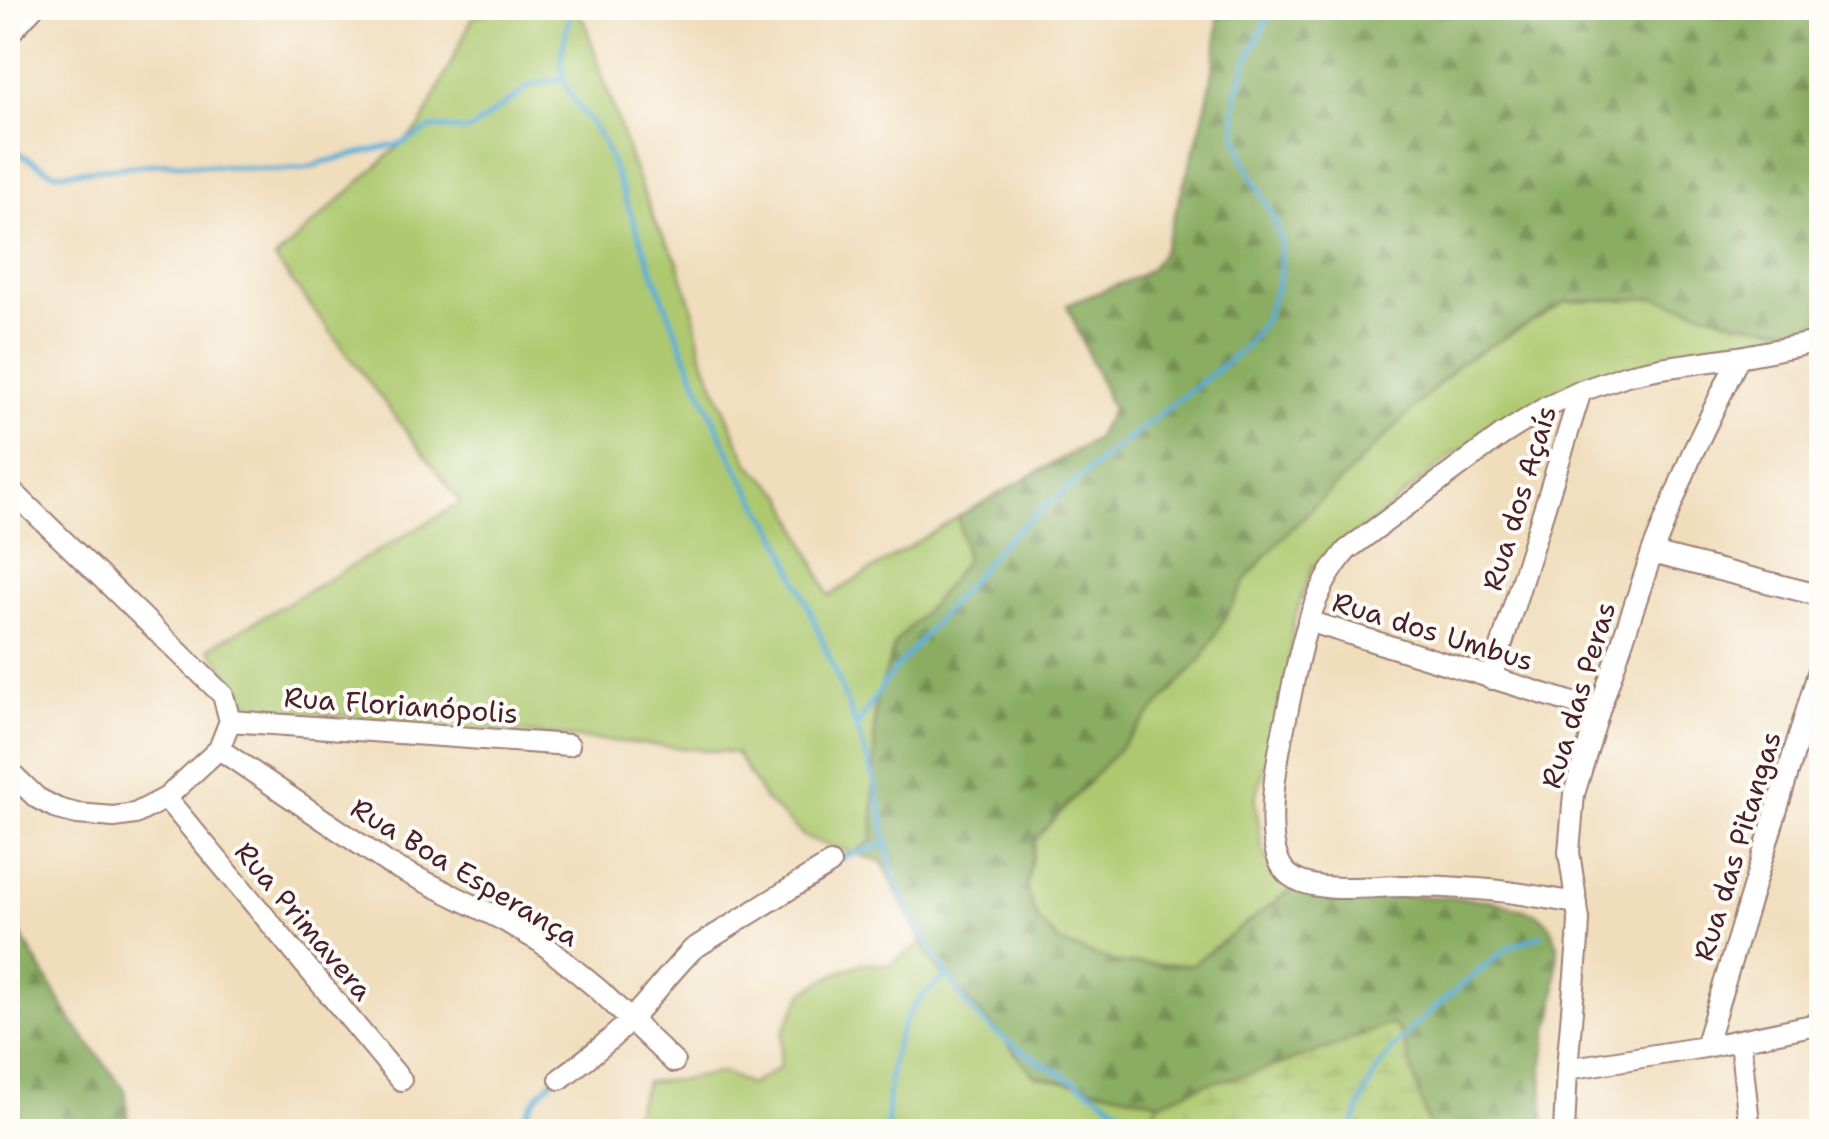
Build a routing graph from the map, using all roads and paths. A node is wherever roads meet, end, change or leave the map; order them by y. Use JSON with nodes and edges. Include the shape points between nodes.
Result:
{"nodes":[{"id":1,"x":33,"y":8,"type":"edge"},
{"id":2,"x":8,"y":35,"type":"edge"},
{"id":3,"x":1822,"y":341,"type":"edge"},
{"id":4,"x":1739,"y":357,"type":"junction"},
{"id":5,"x":1581,"y":392,"type":"junction"},
{"id":6,"x":8,"y":486,"type":"edge"},
{"id":7,"x":1652,"y":553,"type":"junction"},
{"id":8,"x":1822,"y":596,"type":"edge"},
{"id":9,"x":1308,"y":621,"type":"junction"},
{"id":10,"x":1822,"y":660,"type":"edge"},
{"id":11,"x":1491,"y":678,"type":"junction"},
{"id":12,"x":1599,"y":711,"type":"junction"},
{"id":13,"x":230,"y":721,"type":"junction"},
{"id":14,"x":568,"y":745,"type":"dead end"},
{"id":15,"x":218,"y":749,"type":"junction"},
{"id":16,"x":8,"y":770,"type":"edge"},
{"id":17,"x":166,"y":798,"type":"junction"},
{"id":18,"x":830,"y":864,"type":"dead end"},
{"id":19,"x":1576,"y":903,"type":"junction"},
{"id":20,"x":631,"y":1020,"type":"junction"},
{"id":21,"x":1822,"y":1023,"type":"edge"},
{"id":22,"x":1740,"y":1040,"type":"junction"},
{"id":23,"x":1705,"y":1047,"type":"junction"},
{"id":24,"x":674,"y":1062,"type":"dead end"},
{"id":25,"x":1566,"y":1069,"type":"junction"},
{"id":26,"x":560,"y":1078,"type":"dead end"},
{"id":27,"x":401,"y":1080,"type":"dead end"},
{"id":28,"x":1564,"y":1132,"type":"edge"},
{"id":29,"x":1750,"y":1132,"type":"edge"}],
"edges":[{"from":1,"to":2,"type":"street"},
{"from":3,"to":4,"type":"street"},
{"from":4,"to":5,"type":"street","via":[[1644,371]]},
{"from":4,"to":7,"type":"street","name":"Rua das Peras"},
{"from":5,"to":9,"type":"street","via":[[1502,435],[1347,550],[1318,591]]},
{"from":5,"to":11,"type":"street","name":"Rua dos Açaís"},
{"from":6,"to":13,"type":"street","via":[[224,694]]},
{"from":7,"to":8,"type":"street"},
{"from":7,"to":12,"type":"street","name":"Rua das Peras"},
{"from":9,"to":11,"type":"street","name":"Rua dos Umbus"},
{"from":9,"to":19,"type":"street","via":[[1276,762],[1273,826],[1288,874],[1329,887],[1480,889]]},
{"from":10,"to":23,"type":"street","name":"Rua das Pitangas"},
{"from":11,"to":12,"type":"street","name":"Rua dos Umbus"},
{"from":12,"to":19,"type":"street","name":"Rua das Peras","via":[[1574,794],[1570,866]]},
{"from":13,"to":14,"type":"street","name":"Rua Florianópolis"},
{"from":13,"to":15,"type":"street"},
{"from":15,"to":17,"type":"street"},
{"from":15,"to":20,"type":"street","name":"Rua Boa Esperança","via":[[389,864],[542,943]]},
{"from":16,"to":17,"type":"street","via":[[37,798],[77,814],[135,814]]},
{"from":17,"to":27,"type":"street","name":"Rua Primavera"},
{"from":18,"to":20,"type":"street","via":[[694,949]]},
{"from":19,"to":25,"type":"street","name":"Rua das Peras"},
{"from":20,"to":24,"type":"street","name":"Rua Boa Esperança"},
{"from":20,"to":26,"type":"street"},
{"from":21,"to":22,"type":"street"},
{"from":22,"to":23,"type":"street"},
{"from":22,"to":29,"type":"street"},
{"from":23,"to":25,"type":"street"},
{"from":25,"to":28,"type":"street","name":"Rua das Peras"}]}
